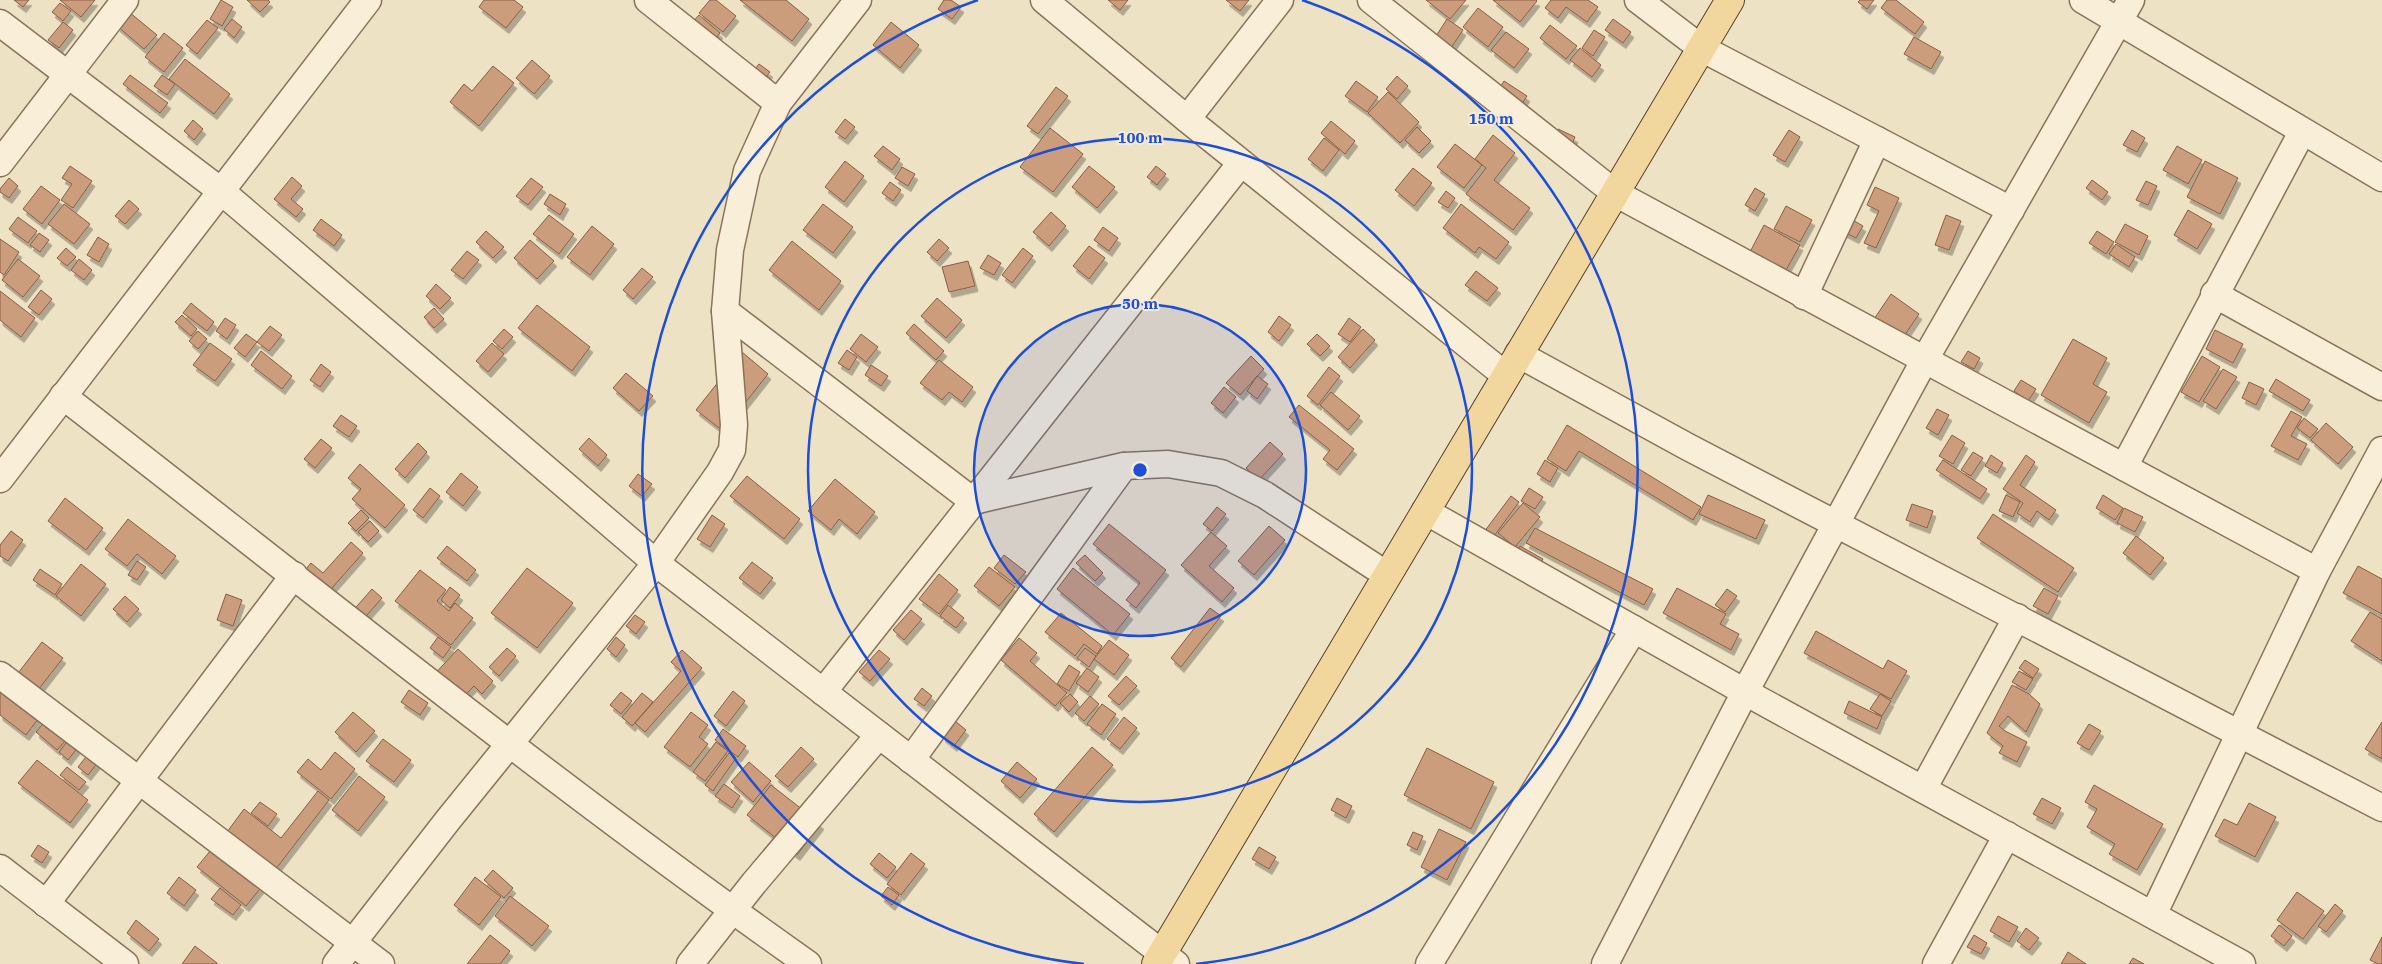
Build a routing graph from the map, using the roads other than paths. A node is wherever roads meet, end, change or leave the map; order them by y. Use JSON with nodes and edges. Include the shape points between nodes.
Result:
{"nodes":[{"id":1,"x":125,"y":0,"type":"edge"},
{"id":2,"x":368,"y":0,"type":"edge"},
{"id":3,"x":648,"y":0,"type":"edge"},
{"id":4,"x":858,"y":0,"type":"edge"},
{"id":5,"x":1044,"y":0,"type":"edge"},
{"id":6,"x":1280,"y":0,"type":"edge"},
{"id":7,"x":1372,"y":0,"type":"edge"},
{"id":8,"x":1638,"y":0,"type":"edge"},
{"id":9,"x":1730,"y":0,"type":"edge"},
{"id":10,"x":2083,"y":0,"type":"edge"},
{"id":11,"x":2131,"y":0,"type":"edge"},
{"id":12,"x":2118,"y":22,"type":"junction"},
{"id":13,"x":0,"y":24,"type":"edge"},
{"id":14,"x":1701,"y":48,"type":"junction"},
{"id":15,"x":67,"y":74,"type":"junction"},
{"id":16,"x":778,"y":103,"type":"junction"},
{"id":17,"x":1187,"y":119,"type":"junction"},
{"id":18,"x":2302,"y":132,"type":"junction"},
{"id":19,"x":1877,"y":140,"type":"junction"},
{"id":20,"x":0,"y":163,"type":"edge"},
{"id":21,"x":1241,"y":163,"type":"junction"},
{"id":22,"x":2382,"y":178,"type":"edge"},
{"id":23,"x":221,"y":191,"type":"junction"},
{"id":24,"x":1614,"y":194,"type":"junction"},
{"id":25,"x":2011,"y":210,"type":"junction"},
{"id":26,"x":2214,"y":294,"type":"junction"},
{"id":27,"x":1804,"y":296,"type":"junction"},
{"id":28,"x":725,"y":310,"type":"junction"},
{"id":29,"x":1924,"y":361,"type":"junction"},
{"id":30,"x":1512,"y":365,"type":"junction"},
{"id":31,"x":2382,"y":388,"type":"edge"},
{"id":32,"x":62,"y":396,"type":"junction"},
{"id":33,"x":2382,"y":450,"type":"edge"},
{"id":34,"x":1124,"y":466,"type":"junction"},
{"id":35,"x":2124,"y":467,"type":"junction"},
{"id":36,"x":0,"y":479,"type":"edge"},
{"id":37,"x":973,"y":501,"type":"junction"},
{"id":38,"x":1425,"y":512,"type":"junction"},
{"id":39,"x":1836,"y":522,"type":"junction"},
{"id":40,"x":656,"y":563,"type":"junction"},
{"id":41,"x":2317,"y":571,"type":"junction"},
{"id":42,"x":1387,"y":575,"type":"junction"},
{"id":43,"x":294,"y":576,"type":"junction"},
{"id":44,"x":2017,"y":617,"type":"junction"},
{"id":45,"x":1634,"y":629,"type":"junction"},
{"id":46,"x":0,"y":675,"type":"edge"},
{"id":47,"x":823,"y":692,"type":"junction"},
{"id":48,"x":1746,"y":692,"type":"junction"},
{"id":49,"x":2239,"y":733,"type":"junction"},
{"id":50,"x":879,"y":736,"type":"junction"},
{"id":51,"x":511,"y":743,"type":"junction"},
{"id":52,"x":911,"y":760,"type":"junction"},
{"id":53,"x":140,"y":782,"type":"junction"},
{"id":54,"x":1923,"y":789,"type":"junction"},
{"id":55,"x":2382,"y":808,"type":"edge"},
{"id":56,"x":2007,"y":835,"type":"junction"},
{"id":57,"x":0,"y":868,"type":"edge"},
{"id":58,"x":46,"y":904,"type":"junction"},
{"id":59,"x":732,"y":910,"type":"junction"},
{"id":60,"x":2152,"y":915,"type":"junction"},
{"id":61,"x":352,"y":943,"type":"junction"},
{"id":62,"x":1165,"y":961,"type":"edge"},
{"id":63,"x":125,"y":964,"type":"edge"},
{"id":64,"x":336,"y":964,"type":"edge"},
{"id":65,"x":381,"y":964,"type":"edge"},
{"id":66,"x":690,"y":964,"type":"edge"},
{"id":67,"x":808,"y":964,"type":"edge"},
{"id":68,"x":1428,"y":964,"type":"edge"},
{"id":69,"x":1605,"y":964,"type":"edge"},
{"id":70,"x":1936,"y":964,"type":"edge"},
{"id":71,"x":2242,"y":964,"type":"edge"}],
"edges":[{"from":1,"to":15,"type":"street"},
{"from":2,"to":23,"type":"street"},
{"from":3,"to":16,"type":"street"},
{"from":4,"to":16,"type":"street"},
{"from":5,"to":17,"type":"street"},
{"from":6,"to":17,"type":"street"},
{"from":7,"to":24,"type":"street"},
{"from":8,"to":14,"type":"street"},
{"from":9,"to":14,"type":"main road"},
{"from":10,"to":12,"type":"street"},
{"from":11,"to":12,"type":"street"},
{"from":12,"to":18,"type":"street"},
{"from":12,"to":25,"type":"street"},
{"from":13,"to":15,"type":"street"},
{"from":14,"to":19,"type":"street"},
{"from":14,"to":24,"type":"main road"},
{"from":15,"to":20,"type":"street"},
{"from":15,"to":23,"type":"street"},
{"from":16,"to":28,"type":"street","via":[[747,171],[730,250]]},
{"from":17,"to":21,"type":"street"},
{"from":18,"to":22,"type":"street"},
{"from":18,"to":26,"type":"street"},
{"from":19,"to":25,"type":"street"},
{"from":19,"to":27,"type":"street"},
{"from":21,"to":30,"type":"street"},
{"from":21,"to":37,"type":"street"},
{"from":23,"to":32,"type":"street"},
{"from":23,"to":40,"type":"street"},
{"from":24,"to":27,"type":"street"},
{"from":24,"to":30,"type":"main road"},
{"from":25,"to":29,"type":"street"},
{"from":26,"to":31,"type":"street"},
{"from":26,"to":35,"type":"street"},
{"from":27,"to":29,"type":"street"},
{"from":28,"to":37,"type":"street"},
{"from":28,"to":40,"type":"street","via":[[734,425],[732,450]]},
{"from":29,"to":35,"type":"street"},
{"from":29,"to":39,"type":"street"},
{"from":30,"to":38,"type":"main road"},
{"from":30,"to":39,"type":"street","via":[[1688,447]]},
{"from":32,"to":36,"type":"street"},
{"from":32,"to":43,"type":"street"},
{"from":33,"to":41,"type":"street"},
{"from":34,"to":37,"type":"street"},
{"from":34,"to":42,"type":"street","via":[[1168,464],[1221,473],[1265,494]]},
{"from":34,"to":52,"type":"street"},
{"from":35,"to":41,"type":"street"},
{"from":37,"to":47,"type":"street"},
{"from":38,"to":42,"type":"main road"},
{"from":38,"to":45,"type":"street"},
{"from":39,"to":44,"type":"street"},
{"from":39,"to":48,"type":"street"},
{"from":40,"to":47,"type":"street"},
{"from":40,"to":51,"type":"street"},
{"from":41,"to":49,"type":"street"},
{"from":42,"to":62,"type":"main road"},
{"from":43,"to":51,"type":"street"},
{"from":43,"to":53,"type":"street"},
{"from":44,"to":49,"type":"street"},
{"from":44,"to":54,"type":"street"},
{"from":45,"to":48,"type":"street"},
{"from":45,"to":68,"type":"street"},
{"from":46,"to":53,"type":"street"},
{"from":47,"to":50,"type":"street"},
{"from":48,"to":54,"type":"street"},
{"from":48,"to":69,"type":"street"},
{"from":49,"to":55,"type":"street"},
{"from":49,"to":60,"type":"street"},
{"from":50,"to":52,"type":"street"},
{"from":50,"to":59,"type":"street"},
{"from":51,"to":59,"type":"street"},
{"from":51,"to":61,"type":"street"},
{"from":52,"to":62,"type":"street"},
{"from":53,"to":58,"type":"street"},
{"from":53,"to":61,"type":"street"},
{"from":54,"to":56,"type":"street"},
{"from":56,"to":60,"type":"street"},
{"from":56,"to":70,"type":"street"},
{"from":57,"to":58,"type":"street"},
{"from":58,"to":63,"type":"street"},
{"from":59,"to":66,"type":"street"},
{"from":59,"to":67,"type":"street"},
{"from":60,"to":71,"type":"street"},
{"from":61,"to":64,"type":"street"},
{"from":61,"to":65,"type":"street"}]}
